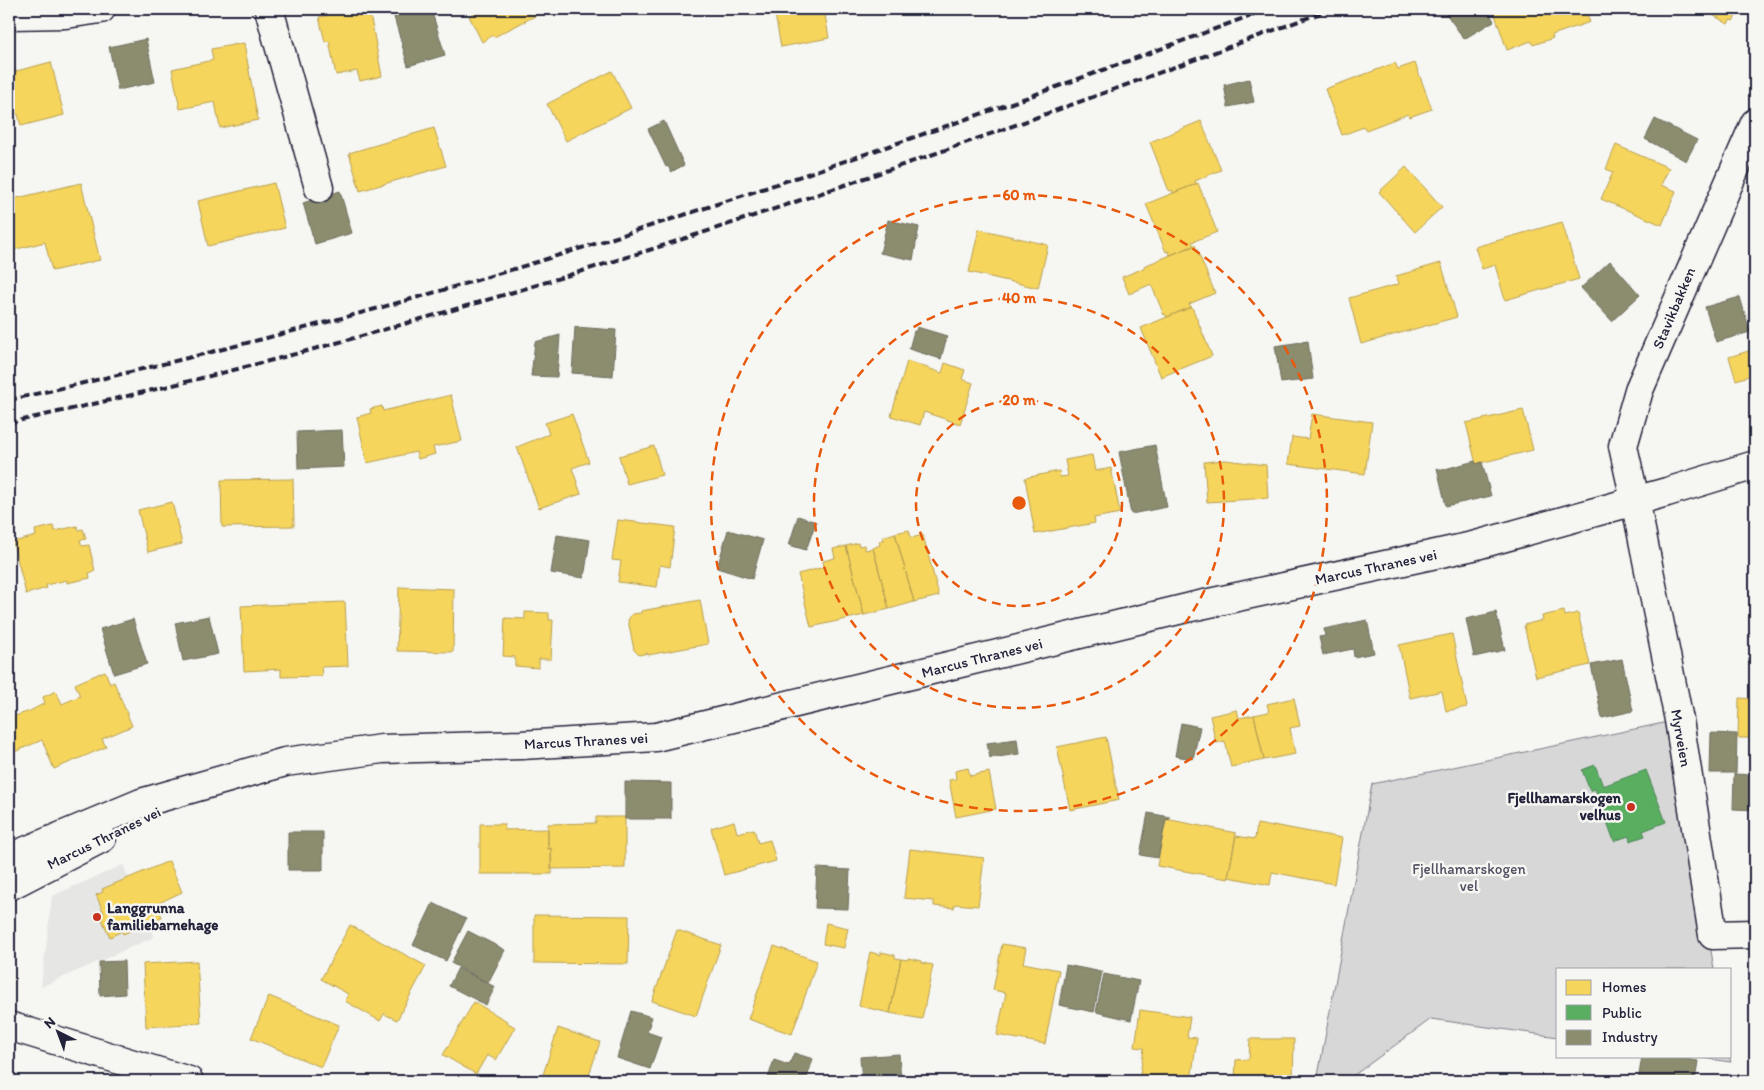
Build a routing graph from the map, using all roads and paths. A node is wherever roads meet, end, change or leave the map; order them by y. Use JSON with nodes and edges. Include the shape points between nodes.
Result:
{"nodes":[{"id":1,"x":101,"y":9,"type":"edge"},
{"id":2,"x":269,"y":9,"type":"edge"},
{"id":3,"x":9,"y":15,"type":"edge"},
{"id":4,"x":1755,"y":123,"type":"edge"},
{"id":5,"x":318,"y":188,"type":"dead end"},
{"id":6,"x":1755,"y":465,"type":"edge"},
{"id":7,"x":1635,"y":500,"type":"junction"},
{"id":8,"x":198,"y":788,"type":"junction"},
{"id":9,"x":9,"y":858,"type":"edge"},
{"id":10,"x":9,"y":886,"type":"edge"},
{"id":11,"x":1755,"y":934,"type":"edge"},
{"id":12,"x":9,"y":1026,"type":"edge"},
{"id":13,"x":189,"y":1081,"type":"edge"}],
"edges":[{"from":1,"to":3,"type":"main road","via":[[66,14]]},
{"from":2,"to":5,"type":"main road"},
{"from":4,"to":7,"type":"main road","name":"Stavikbakken","via":[[1638,390],[1623,446]]},
{"from":6,"to":7,"type":"main road","name":"Marcus Thranes vei"},
{"from":7,"to":8,"type":"main road","name":"Marcus Thranes vei","via":[[1473,546],[1191,608],[656,737],[382,749],[285,762]]},
{"from":7,"to":11,"type":"main road","name":"Myrveien","via":[[1679,720],[1714,935]]},
{"from":8,"to":9,"type":"main road","name":"Marcus Thranes vei","via":[[141,802]]},
{"from":8,"to":10,"type":"main road","name":"Marcus Thranes vei","via":[[148,817],[85,845]]},
{"from":12,"to":13,"type":"main road"}]}
